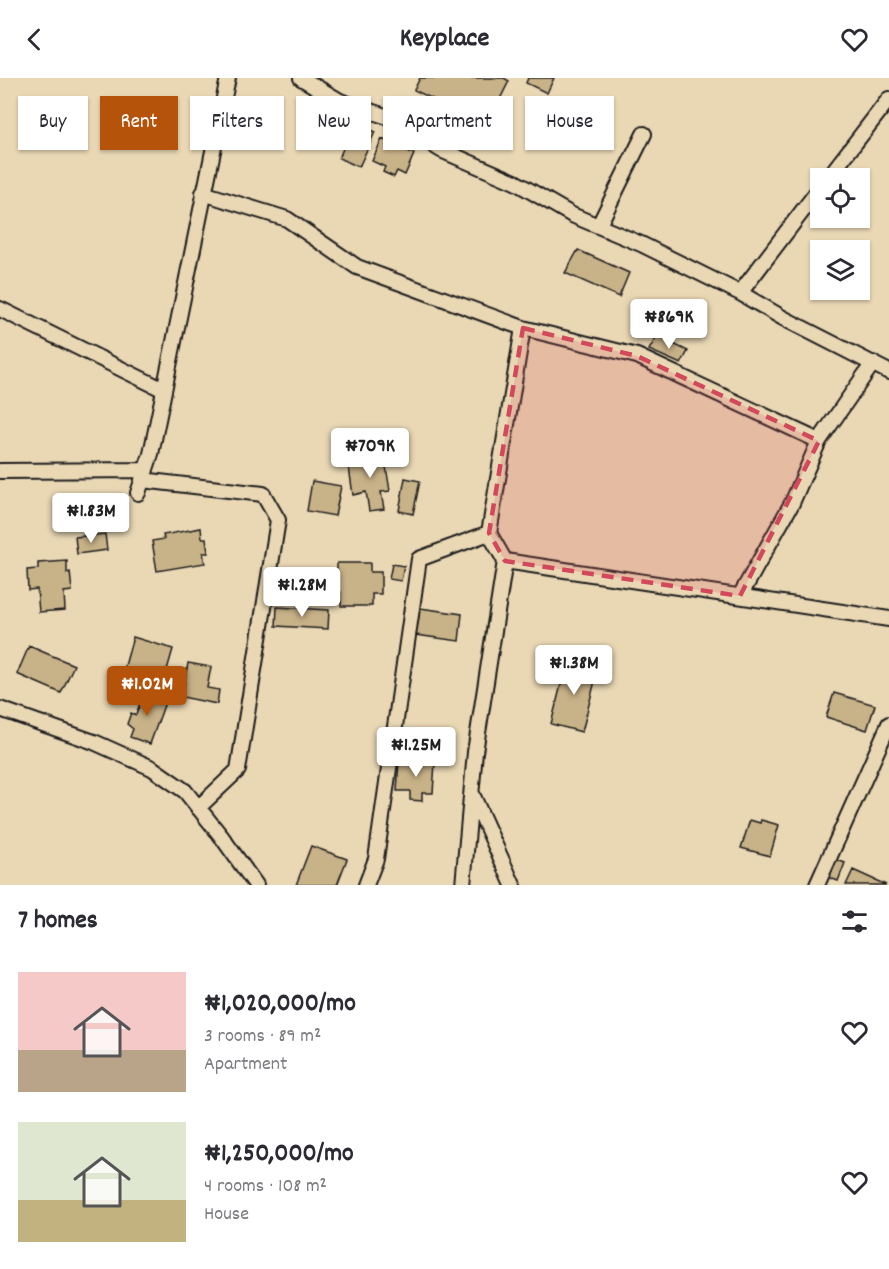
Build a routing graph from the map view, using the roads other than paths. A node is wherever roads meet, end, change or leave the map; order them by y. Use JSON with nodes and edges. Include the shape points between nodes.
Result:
{"nodes":[{"id":1,"x":228,"y":78,"type":"edge"},
{"id":2,"x":301,"y":78,"type":"edge"},
{"id":3,"x":889,"y":99,"type":"edge"},
{"id":4,"x":644,"y":134,"type":"dead end"},
{"id":5,"x":836,"y":168,"type":"edge"},
{"id":6,"x":203,"y":194,"type":"junction"},
{"id":7,"x":810,"y":201,"type":"edge"},
{"id":8,"x":599,"y":225,"type":"junction"},
{"id":9,"x":740,"y":293,"type":"junction"},
{"id":10,"x":0,"y":309,"type":"edge"},
{"id":11,"x":523,"y":328,"type":"junction"},
{"id":12,"x":873,"y":363,"type":"junction"},
{"id":13,"x":889,"y":372,"type":"edge"},
{"id":14,"x":164,"y":390,"type":"junction"},
{"id":15,"x":819,"y":441,"type":"junction"},
{"id":16,"x":0,"y":471,"type":"edge"},
{"id":17,"x":144,"y":475,"type":"junction"},
{"id":18,"x":138,"y":493,"type":"dead end"},
{"id":19,"x":489,"y":533,"type":"junction"},
{"id":20,"x":505,"y":561,"type":"junction"},
{"id":21,"x":740,"y":596,"type":"junction"},
{"id":22,"x":889,"y":620,"type":"edge"},
{"id":23,"x":0,"y":709,"type":"edge"},
{"id":24,"x":889,"y":724,"type":"edge"},
{"id":25,"x":471,"y":792,"type":"junction"},
{"id":26,"x":198,"y":808,"type":"junction"},
{"id":27,"x":256,"y":885,"type":"edge"},
{"id":28,"x":366,"y":885,"type":"edge"},
{"id":29,"x":462,"y":885,"type":"edge"},
{"id":30,"x":510,"y":885,"type":"edge"},
{"id":31,"x":817,"y":885,"type":"edge"}],
"edges":[{"from":1,"to":6,"type":"street"},
{"from":2,"to":8,"type":"street","via":[[340,101],[391,118],[441,150]]},
{"from":3,"to":5,"type":"street"},
{"from":4,"to":8,"type":"street"},
{"from":6,"to":11,"type":"street","via":[[287,219],[357,267]]},
{"from":6,"to":14,"type":"street"},
{"from":7,"to":9,"type":"street"},
{"from":8,"to":9,"type":"street"},
{"from":9,"to":12,"type":"street"},
{"from":10,"to":14,"type":"street"},
{"from":11,"to":15,"type":"street","via":[[637,356]]},
{"from":11,"to":19,"type":"street"},
{"from":12,"to":13,"type":"street"},
{"from":12,"to":15,"type":"street"},
{"from":14,"to":17,"type":"street"},
{"from":15,"to":21,"type":"street","via":[[792,503]]},
{"from":16,"to":17,"type":"street"},
{"from":17,"to":18,"type":"street"},
{"from":17,"to":26,"type":"street","via":[[263,494],[278,520],[238,770]]},
{"from":19,"to":20,"type":"street"},
{"from":19,"to":28,"type":"street","via":[[419,559],[376,859]]},
{"from":20,"to":21,"type":"street"},
{"from":20,"to":25,"type":"street"},
{"from":21,"to":22,"type":"street"},
{"from":23,"to":26,"type":"street","via":[[94,742],[152,768],[185,791]]},
{"from":24,"to":31,"type":"street"},
{"from":25,"to":29,"type":"street"},
{"from":25,"to":30,"type":"street"},
{"from":26,"to":27,"type":"street"}]}
